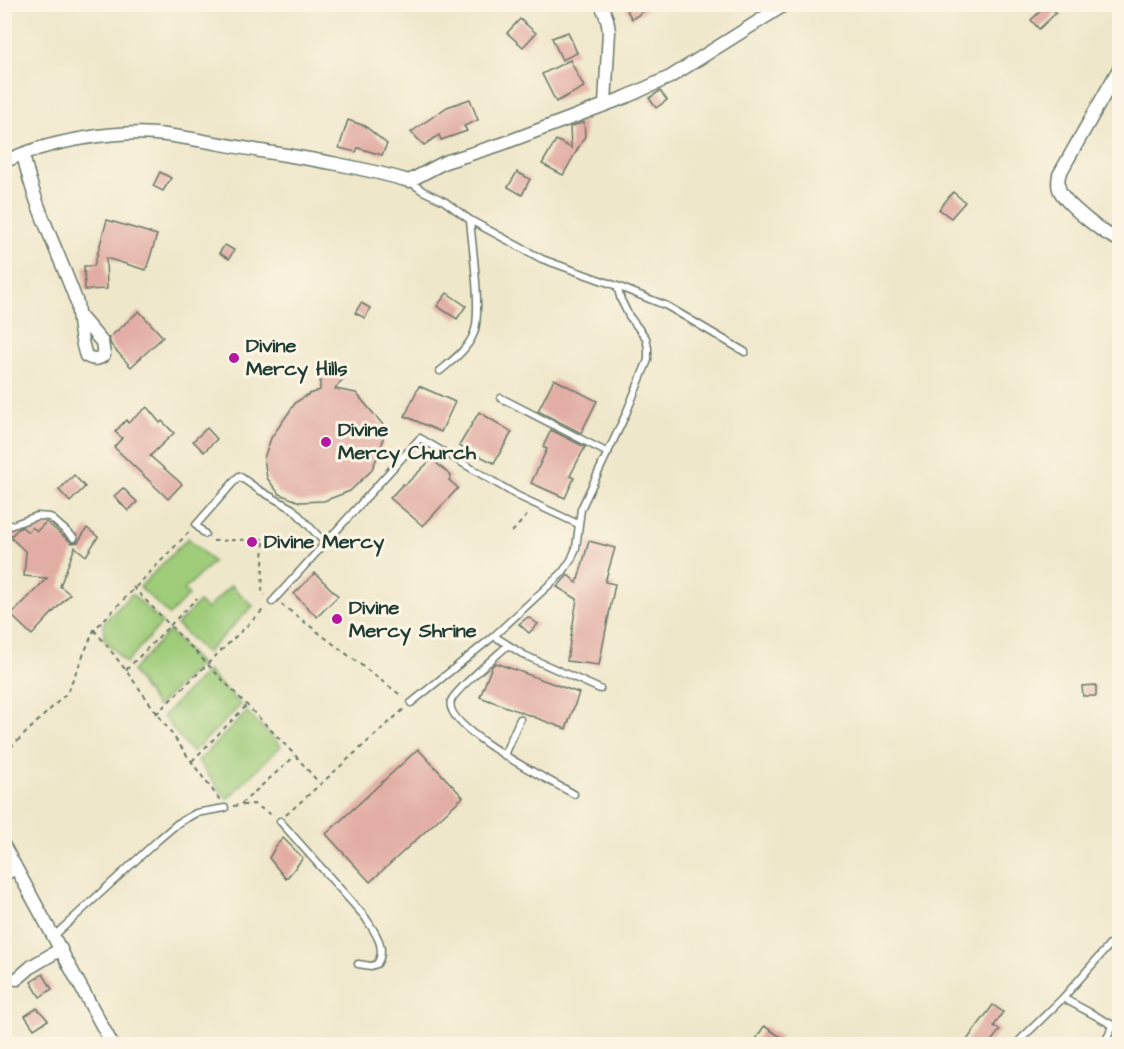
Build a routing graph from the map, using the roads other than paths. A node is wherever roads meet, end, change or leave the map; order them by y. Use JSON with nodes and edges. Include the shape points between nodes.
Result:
{"nodes":[{"id":1,"x":601,"y":4,"type":"edge"},
{"id":2,"x":786,"y":4,"type":"edge"},
{"id":3,"x":1119,"y":67,"type":"edge"},
{"id":4,"x":605,"y":105,"type":"junction"},
{"id":5,"x":23,"y":154,"type":"junction"},
{"id":6,"x":4,"y":162,"type":"edge"},
{"id":7,"x":410,"y":181,"type":"junction"},
{"id":8,"x":470,"y":220,"type":"junction"},
{"id":9,"x":1119,"y":240,"type":"edge"},
{"id":10,"x":617,"y":286,"type":"junction"},
{"id":11,"x":78,"y":314,"type":"dead end"},
{"id":12,"x":745,"y":352,"type":"dead end"},
{"id":13,"x":440,"y":371,"type":"dead end"},
{"id":14,"x":501,"y":398,"type":"dead end"},
{"id":15,"x":608,"y":453,"type":"junction"},
{"id":16,"x":578,"y":524,"type":"junction"},
{"id":17,"x":4,"y":528,"type":"edge"},
{"id":18,"x":205,"y":534,"type":"dead end"},
{"id":19,"x":74,"y":538,"type":"dead end"},
{"id":20,"x":325,"y":543,"type":"junction"},
{"id":21,"x":273,"y":600,"type":"road end"},
{"id":22,"x":494,"y":636,"type":"junction"},
{"id":23,"x":507,"y":646,"type":"junction"},
{"id":24,"x":600,"y":689,"type":"dead end"},
{"id":25,"x":411,"y":703,"type":"road end"},
{"id":26,"x":520,"y":719,"type":"dead end"},
{"id":27,"x":504,"y":755,"type":"junction"},
{"id":28,"x":574,"y":794,"type":"dead end"},
{"id":29,"x":225,"y":808,"type":"road end"},
{"id":30,"x":280,"y":820,"type":"road end"},
{"id":31,"x":4,"y":846,"type":"edge"},
{"id":32,"x":15,"y":866,"type":"junction"},
{"id":33,"x":4,"y":876,"type":"edge"},
{"id":34,"x":1119,"y":933,"type":"edge"},
{"id":35,"x":54,"y":936,"type":"junction"},
{"id":36,"x":61,"y":949,"type":"junction"},
{"id":37,"x":358,"y":964,"type":"dead end"},
{"id":38,"x":17,"y":979,"type":"dead end"},
{"id":39,"x":1063,"y":998,"type":"junction"},
{"id":40,"x":1116,"y":1028,"type":"edge"},
{"id":41,"x":112,"y":1044,"type":"edge"},
{"id":42,"x":1016,"y":1044,"type":"edge"},
{"id":43,"x":1104,"y":1044,"type":"edge"}],
"edges":[{"from":1,"to":4,"type":"street","via":[[609,31]]},
{"from":2,"to":4,"type":"street","via":[[670,77]]},
{"from":3,"to":9,"type":"street","via":[[1059,175],[1058,184],[1067,200]]},
{"from":4,"to":7,"type":"street","via":[[445,162]]},
{"from":5,"to":6,"type":"street"},
{"from":5,"to":7,"type":"street","via":[[77,140],[164,135],[334,163]]},
{"from":5,"to":11,"type":"street","via":[[28,179],[69,281]]},
{"from":7,"to":8,"type":"lane"},
{"from":8,"to":10,"type":"lane","via":[[542,259]]},
{"from":8,"to":13,"type":"lane","via":[[477,300],[475,331],[465,349]]},
{"from":10,"to":12,"type":"lane","via":[[667,306]]},
{"from":10,"to":15,"type":"lane","via":[[629,316],[644,334],[649,352]]},
{"from":14,"to":15,"type":"lane"},
{"from":15,"to":16,"type":"lane","via":[[586,495]]},
{"from":16,"to":20,"type":"lane","via":[[536,506],[420,438]]},
{"from":16,"to":22,"type":"lane","via":[[576,548],[562,573]]},
{"from":17,"to":19,"type":"lane","via":[[37,516],[50,517]]},
{"from":18,"to":20,"type":"lane","via":[[196,525],[239,476],[293,508]]},
{"from":20,"to":21,"type":"lane"},
{"from":22,"to":23,"type":"lane"},
{"from":22,"to":25,"type":"lane"},
{"from":23,"to":24,"type":"lane"},
{"from":23,"to":27,"type":"lane","via":[[451,701],[454,716]]},
{"from":26,"to":27,"type":"lane"},
{"from":27,"to":28,"type":"lane"},
{"from":29,"to":35,"type":"lane","via":[[196,813],[178,823]]},
{"from":30,"to":37,"type":"lane","via":[[365,917],[380,942],[381,958],[377,964]]},
{"from":31,"to":32,"type":"street"},
{"from":32,"to":33,"type":"street"},
{"from":32,"to":35,"type":"street"},
{"from":34,"to":39,"type":"lane"},
{"from":35,"to":36,"type":"street"},
{"from":36,"to":38,"type":"street"},
{"from":36,"to":41,"type":"street"},
{"from":39,"to":40,"type":"lane"},
{"from":39,"to":42,"type":"lane"},
{"from":40,"to":43,"type":"lane"}]}
